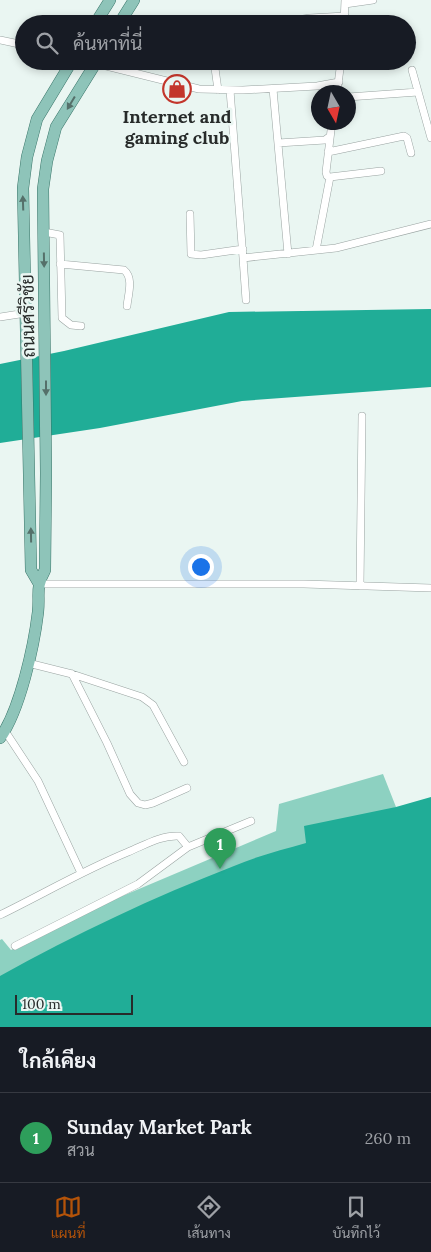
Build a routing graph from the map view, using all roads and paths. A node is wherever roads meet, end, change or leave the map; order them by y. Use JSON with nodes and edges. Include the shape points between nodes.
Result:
{"nodes":[{"id":1,"x":110,"y":0,"type":"edge"},
{"id":2,"x":134,"y":0,"type":"edge"},
{"id":3,"x":373,"y":0,"type":"edge"},
{"id":4,"x":344,"y":2,"type":"edge"},
{"id":5,"x":101,"y":15,"type":"edge"},
{"id":6,"x":125,"y":15,"type":"edge"},
{"id":7,"x":345,"y":15,"type":"edge"},
{"id":8,"x":0,"y":40,"type":"edge"},
{"id":9,"x":15,"y":43,"type":"edge"},
{"id":10,"x":67,"y":70,"type":"edge"},
{"id":11,"x":88,"y":70,"type":"edge"},
{"id":12,"x":124,"y":70,"type":"edge"},
{"id":13,"x":215,"y":70,"type":"edge"},
{"id":14,"x":340,"y":70,"type":"edge"},
{"id":15,"x":412,"y":70,"type":"dead end"},
{"id":16,"x":339,"y":82,"type":"junction"},
{"id":17,"x":339,"y":85,"type":"edge"},
{"id":18,"x":273,"y":89,"type":"junction"},
{"id":19,"x":218,"y":90,"type":"junction"},
{"id":20,"x":230,"y":90,"type":"junction"},
{"id":21,"x":418,"y":92,"type":"junction"},
{"id":22,"x":356,"y":97,"type":"edge"},
{"id":23,"x":330,"y":130,"type":"edge"},
{"id":24,"x":329,"y":137,"type":"junction"},
{"id":25,"x":431,"y":138,"type":"edge"},
{"id":26,"x":278,"y":143,"type":"junction"},
{"id":27,"x":328,"y":152,"type":"junction"},
{"id":28,"x":411,"y":152,"type":"dead end"},
{"id":29,"x":381,"y":172,"type":"dead end"},
{"id":30,"x":330,"y":177,"type":"junction"},
{"id":31,"x":190,"y":214,"type":"dead end"},
{"id":32,"x":431,"y":224,"type":"edge"},
{"id":33,"x":44,"y":232,"type":"junction"},
{"id":34,"x":243,"y":249,"type":"junction"},
{"id":35,"x":316,"y":250,"type":"junction"},
{"id":36,"x":288,"y":254,"type":"junction"},
{"id":37,"x":243,"y":258,"type":"junction"},
{"id":38,"x":60,"y":264,"type":"junction"},
{"id":39,"x":246,"y":300,"type":"dead end"},
{"id":40,"x":127,"y":306,"type":"dead end"},
{"id":41,"x":26,"y":313,"type":"junction"},
{"id":42,"x":0,"y":317,"type":"edge"},
{"id":43,"x":81,"y":326,"type":"dead end"},
{"id":44,"x":362,"y":416,"type":"dead end"},
{"id":45,"x":38,"y":583,"type":"junction"},
{"id":46,"x":360,"y":586,"type":"junction"},
{"id":47,"x":431,"y":588,"type":"edge"},
{"id":48,"x":28,"y":663,"type":"junction"},
{"id":49,"x":72,"y":674,"type":"junction"},
{"id":50,"x":2,"y":734,"type":"edge"},
{"id":51,"x":184,"y":762,"type":"dead end"},
{"id":52,"x":187,"y":788,"type":"dead end"},
{"id":53,"x":251,"y":821,"type":"dead end"},
{"id":54,"x":188,"y":847,"type":"junction"},
{"id":55,"x":81,"y":872,"type":"junction"},
{"id":56,"x":0,"y":916,"type":"edge"},
{"id":57,"x":15,"y":946,"type":"dead end"}],
"edges":[{"from":1,"to":5,"type":"main road"},
{"from":2,"to":6,"type":"main road"},
{"from":3,"to":4,"type":"street"},
{"from":4,"to":7,"type":"street"},
{"from":8,"to":9,"type":"street"},
{"from":41,"to":10,"type":"main road","name":"ถนนศรีวิชัย","one_way":true,"via":[[22,188],[27,157],[37,119]]},
{"from":11,"to":33,"type":"main road","name":"ถนนศรีวิชัย","one_way":true,"via":[[56,127],[43,189]]},
{"from":12,"to":19,"type":"street","via":[[198,89]]},
{"from":13,"to":19,"type":"street"},
{"from":14,"to":16,"type":"street"},
{"from":15,"to":21,"type":"street"},
{"from":16,"to":17,"type":"street"},
{"from":16,"to":18,"type":"street"},
{"from":18,"to":20,"type":"street"},
{"from":18,"to":26,"type":"street"},
{"from":19,"to":20,"type":"street"},
{"from":20,"to":34,"type":"street"},
{"from":21,"to":22,"type":"street"},
{"from":21,"to":25,"type":"street"},
{"from":23,"to":24,"type":"street"},
{"from":24,"to":26,"type":"street","via":[[325,140]]},
{"from":24,"to":27,"type":"street"},
{"from":26,"to":36,"type":"street"},
{"from":27,"to":28,"type":"street","via":[[404,136]]},
{"from":27,"to":30,"type":"street","via":[[326,172]]},
{"from":29,"to":30,"type":"street"},
{"from":30,"to":35,"type":"street"},
{"from":31,"to":34,"type":"street","via":[[192,254]]},
{"from":32,"to":35,"type":"street"},
{"from":33,"to":38,"type":"street","via":[[60,234]]},
{"from":33,"to":45,"type":"main road","name":"ถนนศรีวิชัย","one_way":true,"via":[[45,570]]},
{"from":34,"to":37,"type":"street"},
{"from":35,"to":36,"type":"street"},
{"from":36,"to":37,"type":"street"},
{"from":37,"to":39,"type":"street"},
{"from":38,"to":40,"type":"street","via":[[124,270],[130,278]]},
{"from":38,"to":43,"type":"street","via":[[62,318],[72,325]]},
{"from":41,"to":42,"type":"street"},
{"from":45,"to":41,"type":"main road","name":"ถนนศรีวิชัย","one_way":true,"via":[[31,570]]},
{"from":44,"to":46,"type":"street"},
{"from":45,"to":46,"type":"street"},
{"from":45,"to":48,"type":"main road","via":[[38,610]]},
{"from":46,"to":47,"type":"street"},
{"from":48,"to":49,"type":"street"},
{"from":48,"to":50,"type":"main road","via":[[14,713]]},
{"from":49,"to":51,"type":"street","via":[[142,697],[153,705]]},
{"from":49,"to":52,"type":"street","via":[[130,794],[138,803],[153,804]]},
{"from":50,"to":55,"type":"street","via":[[38,781]]},
{"from":53,"to":54,"type":"street"},
{"from":54,"to":55,"type":"street","via":[[179,836],[169,836]]},
{"from":54,"to":57,"type":"street","via":[[138,884]]},
{"from":55,"to":56,"type":"street"}]}
